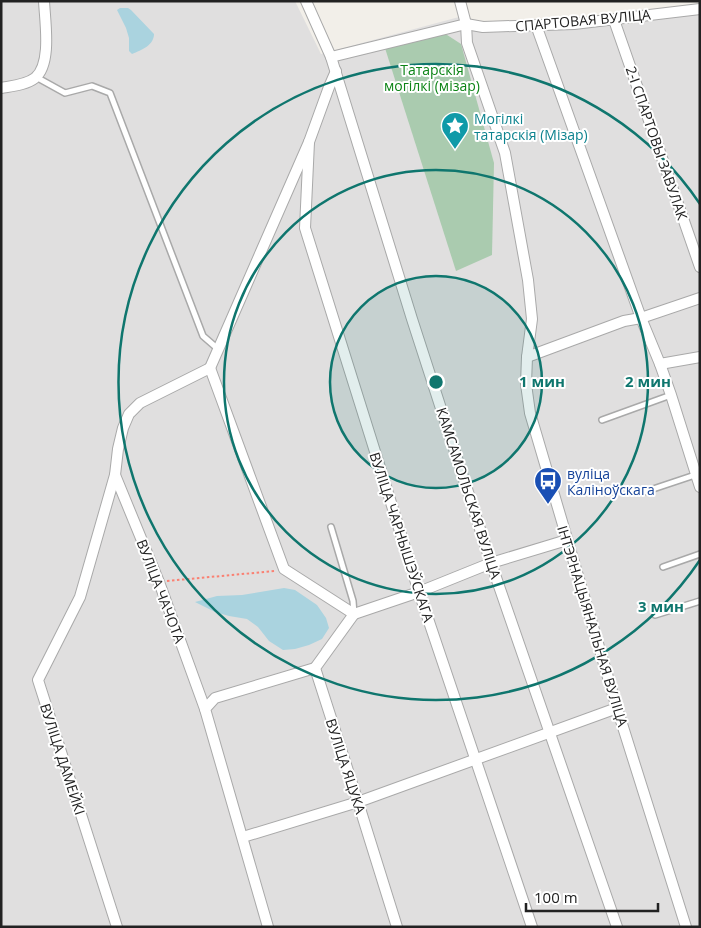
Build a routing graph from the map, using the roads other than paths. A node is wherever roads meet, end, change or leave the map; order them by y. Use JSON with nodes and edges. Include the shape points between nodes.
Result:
{"nodes":[{"id":1,"x":44,"y":1,"type":"edge"},
{"id":2,"x":306,"y":1,"type":"edge"},
{"id":3,"x":460,"y":1,"type":"edge"},
{"id":4,"x":700,"y":9,"type":"edge"},
{"id":5,"x":614,"y":20,"type":"junction"},
{"id":6,"x":466,"y":24,"type":"junction"},
{"id":7,"x":536,"y":25,"type":"junction"},
{"id":8,"x":331,"y":57,"type":"junction"},
{"id":9,"x":336,"y":71,"type":"junction"},
{"id":10,"x":36,"y":77,"type":"junction"},
{"id":11,"x":1,"y":88,"type":"edge"},
{"id":12,"x":309,"y":142,"type":"junction"},
{"id":13,"x":700,"y":266,"type":"edge"},
{"id":14,"x":700,"y":298,"type":"edge"},
{"id":15,"x":640,"y":318,"type":"junction"},
{"id":16,"x":218,"y":349,"type":"junction"},
{"id":17,"x":527,"y":357,"type":"junction"},
{"id":18,"x":700,"y":357,"type":"edge"},
{"id":19,"x":660,"y":364,"type":"junction"},
{"id":20,"x":210,"y":368,"type":"junction"},
{"id":21,"x":671,"y":395,"type":"junction"},
{"id":22,"x":602,"y":420,"type":"dead end"},
{"id":23,"x":116,"y":475,"type":"junction"},
{"id":24,"x":695,"y":475,"type":"junction"},
{"id":25,"x":700,"y":487,"type":"edge"},
{"id":26,"x":642,"y":493,"type":"dead end"},
{"id":27,"x":331,"y":528,"type":"dead end"},
{"id":28,"x":568,"y":540,"type":"junction"},
{"id":29,"x":700,"y":554,"type":"edge"},
{"id":30,"x":491,"y":563,"type":"junction"},
{"id":31,"x":664,"y":567,"type":"dead end"},
{"id":32,"x":419,"y":592,"type":"junction"},
{"id":33,"x":700,"y":601,"type":"edge"},
{"id":34,"x":354,"y":614,"type":"junction"},
{"id":35,"x":654,"y":614,"type":"dead end"},
{"id":36,"x":315,"y":668,"type":"junction"},
{"id":37,"x":617,"y":708,"type":"junction"},
{"id":38,"x":205,"y":709,"type":"junction"},
{"id":39,"x":550,"y":732,"type":"junction"},
{"id":40,"x":476,"y":760,"type":"junction"},
{"id":41,"x":358,"y":802,"type":"junction"},
{"id":42,"x":242,"y":837,"type":"junction"},
{"id":43,"x":117,"y":927,"type":"edge"},
{"id":44,"x":268,"y":927,"type":"edge"},
{"id":45,"x":397,"y":927,"type":"edge"},
{"id":46,"x":532,"y":927,"type":"edge"},
{"id":47,"x":617,"y":927,"type":"edge"},
{"id":48,"x":686,"y":927,"type":"edge"}],
"edges":[{"from":1,"to":10,"type":"street","via":[[46,56]]},
{"from":2,"to":8,"type":"street","name":"КАМСАМОЛЬСКАЯ ВУЛІЦА"},
{"from":3,"to":6,"type":"street","name":"ІНТЭРНАЦЫЯНАЛЬНАЯ ВУЛІЦА"},
{"from":4,"to":5,"type":"street","name":"СПАРТОВАЯ ВУЛІЦА"},
{"from":5,"to":7,"type":"street","name":"СПАРТОВАЯ ВУЛІЦА"},
{"from":5,"to":13,"type":"street","name":"2-І СПАРТОВЫ ЗАВУЛАК"},
{"from":6,"to":7,"type":"street","name":"СПАРТОВАЯ ВУЛІЦА","via":[[483,27]]},
{"from":6,"to":8,"type":"street","name":"СПАРТОВАЯ ВУЛІЦА"},
{"from":6,"to":17,"type":"street","name":"ІНТЭРНАЦЫЯНАЛЬНАЯ ВУЛІЦА","via":[[467,43],[504,153],[528,280],[532,319]]},
{"from":7,"to":15,"type":"street"},
{"from":8,"to":9,"type":"street","name":"КАМСАМОЛЬСКАЯ ВУЛІЦА"},
{"from":9,"to":12,"type":"street","name":"ВУЛІЦА ЧАРНЫШЭЎСКАГА"},
{"from":9,"to":30,"type":"street","name":"КАМСАМОЛЬСКАЯ ВУЛІЦА"},
{"from":10,"to":11,"type":"street"},
{"from":10,"to":16,"type":"lane","via":[[65,93],[92,86],[110,92],[203,336]]},
{"from":12,"to":16,"type":"street","name":"ВУЛІЦА ЧАРНЫШЭЎСКАГА"},
{"from":12,"to":32,"type":"street","name":"ВУЛІЦА ЧАРНЫШЭЎСКАГА","via":[[305,228]]},
{"from":14,"to":15,"type":"street"},
{"from":15,"to":17,"type":"street"},
{"from":15,"to":19,"type":"street"},
{"from":16,"to":20,"type":"street","name":"ВУЛІЦА ЧАРНЫШЭЎСКАГА"},
{"from":17,"to":28,"type":"street","name":"ІНТЭРНАЦЫЯНАЛЬНАЯ ВУЛІЦА","via":[[530,413]]},
{"from":18,"to":19,"type":"street"},
{"from":19,"to":21,"type":"street"},
{"from":20,"to":23,"type":"street","via":[[140,403],[129,414],[118,448]]},
{"from":20,"to":34,"type":"street","via":[[284,569]]},
{"from":21,"to":22,"type":"lane"},
{"from":21,"to":24,"type":"street"},
{"from":23,"to":38,"type":"street","name":"ВУЛІЦА ЧАЧОТА"},
{"from":23,"to":43,"type":"street","name":"ВУЛІЦА ДАМЕЙКІ","via":[[80,597],[38,680]]},
{"from":24,"to":25,"type":"street"},
{"from":24,"to":26,"type":"lane"},
{"from":27,"to":34,"type":"lane"},
{"from":28,"to":30,"type":"street"},
{"from":28,"to":37,"type":"street","name":"ІНТЭРНАЦЫЯНАЛЬНАЯ ВУЛІЦА"},
{"from":29,"to":31,"type":"lane"},
{"from":30,"to":32,"type":"street"},
{"from":30,"to":39,"type":"street","name":"КАМСАМОЛЬСКАЯ ВУЛІЦА"},
{"from":32,"to":34,"type":"street"},
{"from":32,"to":40,"type":"street","name":"ВУЛІЦА ЧАРНЫШЭЎСКАГА"},
{"from":33,"to":35,"type":"lane"},
{"from":34,"to":36,"type":"street"},
{"from":36,"to":38,"type":"street","via":[[215,698]]},
{"from":36,"to":41,"type":"street","name":"ВУЛІЦА ЯЦУКА"},
{"from":37,"to":39,"type":"street"},
{"from":37,"to":48,"type":"street","name":"ІНТЭРНАЦЫЯНАЛЬНАЯ ВУЛІЦА"},
{"from":38,"to":42,"type":"street","name":"ВУЛІЦА ЧАЧОТА"},
{"from":39,"to":40,"type":"street"},
{"from":39,"to":47,"type":"street","name":"КАМСАМОЛЬСКАЯ ВУЛІЦА"},
{"from":40,"to":41,"type":"street"},
{"from":40,"to":46,"type":"street","name":"ВУЛІЦА ЧАРНЫШЭЎСКАГА"},
{"from":41,"to":42,"type":"street"},
{"from":41,"to":45,"type":"street","name":"ВУЛІЦА ЯЦУКА"},
{"from":42,"to":44,"type":"street","name":"ВУЛІЦА ЧАЧОТА"}]}
